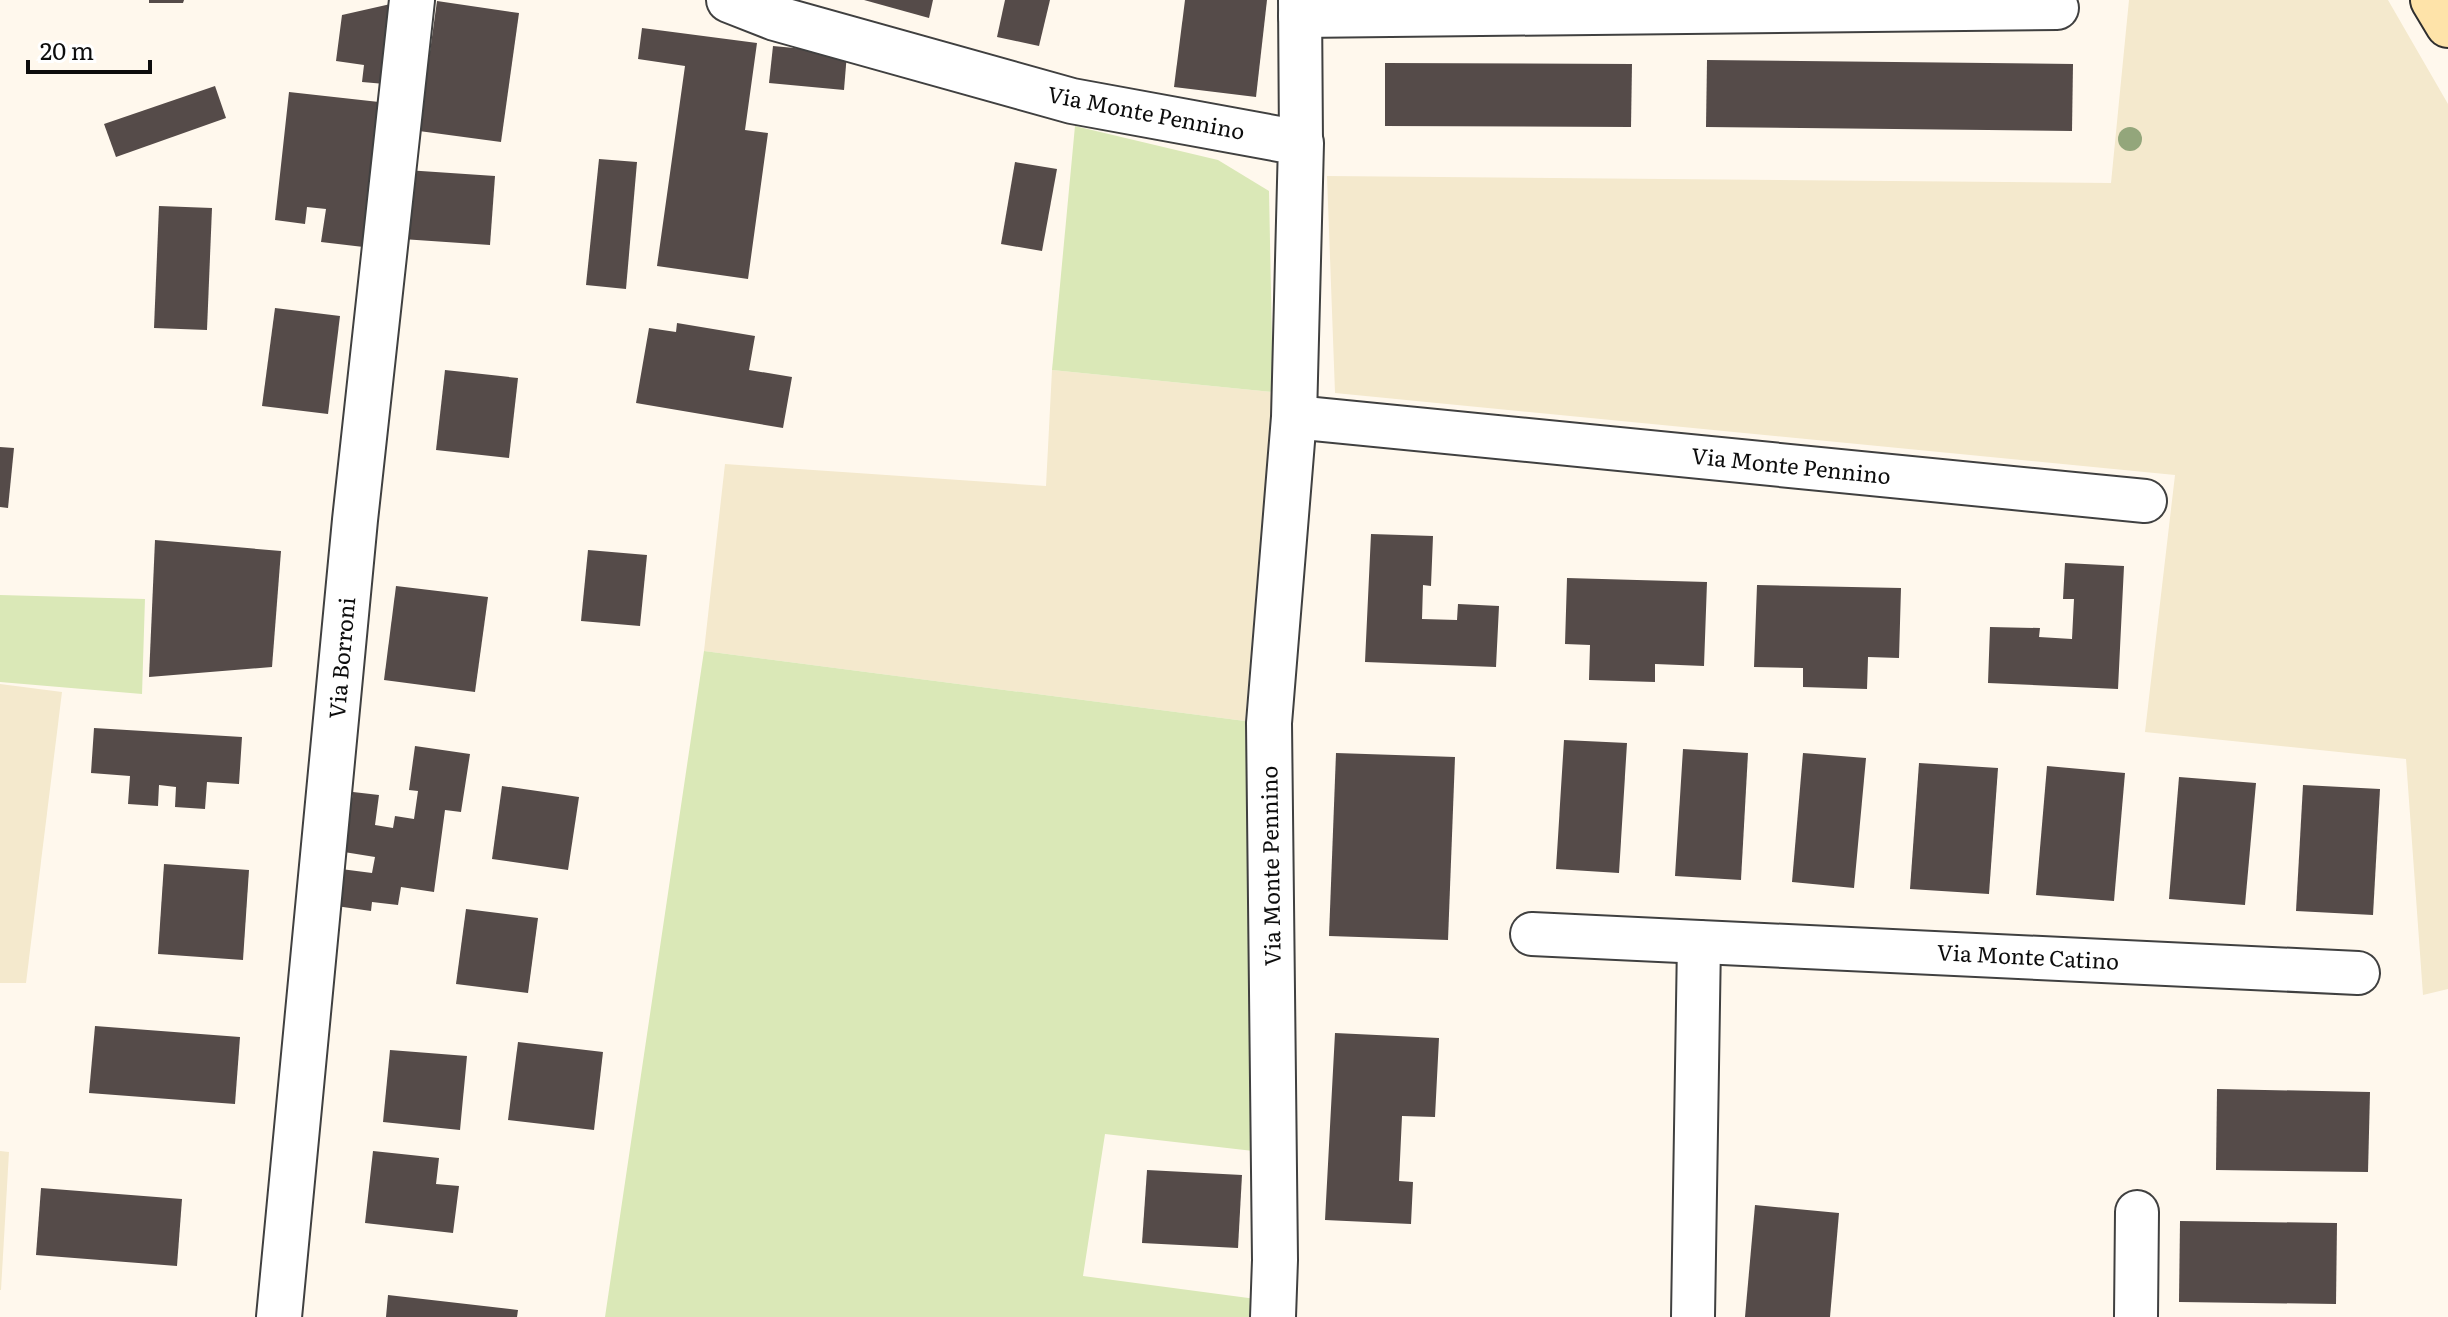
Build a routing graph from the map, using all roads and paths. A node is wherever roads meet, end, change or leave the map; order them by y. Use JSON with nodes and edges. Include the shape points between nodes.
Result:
{"nodes":[{"id":1,"x":412,"y":0,"type":"edge"},
{"id":2,"x":729,"y":0,"type":"edge"},
{"id":3,"x":2433,"y":0,"type":"edge"},
{"id":4,"x":1300,"y":8,"type":"edge"},
{"id":5,"x":2057,"y":8,"type":"dead end"},
{"id":6,"x":2448,"y":25,"type":"edge"},
{"id":7,"x":1301,"y":143,"type":"junction"},
{"id":8,"x":1294,"y":417,"type":"junction"},
{"id":9,"x":2145,"y":501,"type":"dead end"},
{"id":10,"x":1532,"y":934,"type":"dead end"},
{"id":11,"x":1699,"y":942,"type":"junction"},
{"id":12,"x":2358,"y":973,"type":"dead end"},
{"id":13,"x":2137,"y":1212,"type":"dead end"},
{"id":14,"x":279,"y":1317,"type":"edge"},
{"id":15,"x":1273,"y":1317,"type":"edge"},
{"id":16,"x":1693,"y":1317,"type":"edge"},
{"id":17,"x":2136,"y":1317,"type":"edge"}],
"edges":[{"from":1,"to":14,"type":"street","name":"Via Borroni","via":[[353,536]]},
{"from":2,"to":7,"type":"street","name":"Via Monte Pennino","via":[[775,18],[1072,101]]},
{"from":3,"to":6,"type":"main road"},
{"from":4,"to":5,"type":"street"},
{"from":4,"to":7,"type":"street"},
{"from":7,"to":8,"type":"street","name":"Via Monte Pennino"},
{"from":8,"to":9,"type":"street","name":"Via Monte Pennino"},
{"from":8,"to":15,"type":"street","name":"Via Monte Pennino","via":[[1269,723]]},
{"from":10,"to":11,"type":"street","name":"Via Monte Catino"},
{"from":11,"to":12,"type":"street","name":"Via Monte Catino"},
{"from":11,"to":16,"type":"street"},
{"from":13,"to":17,"type":"street"}]}
